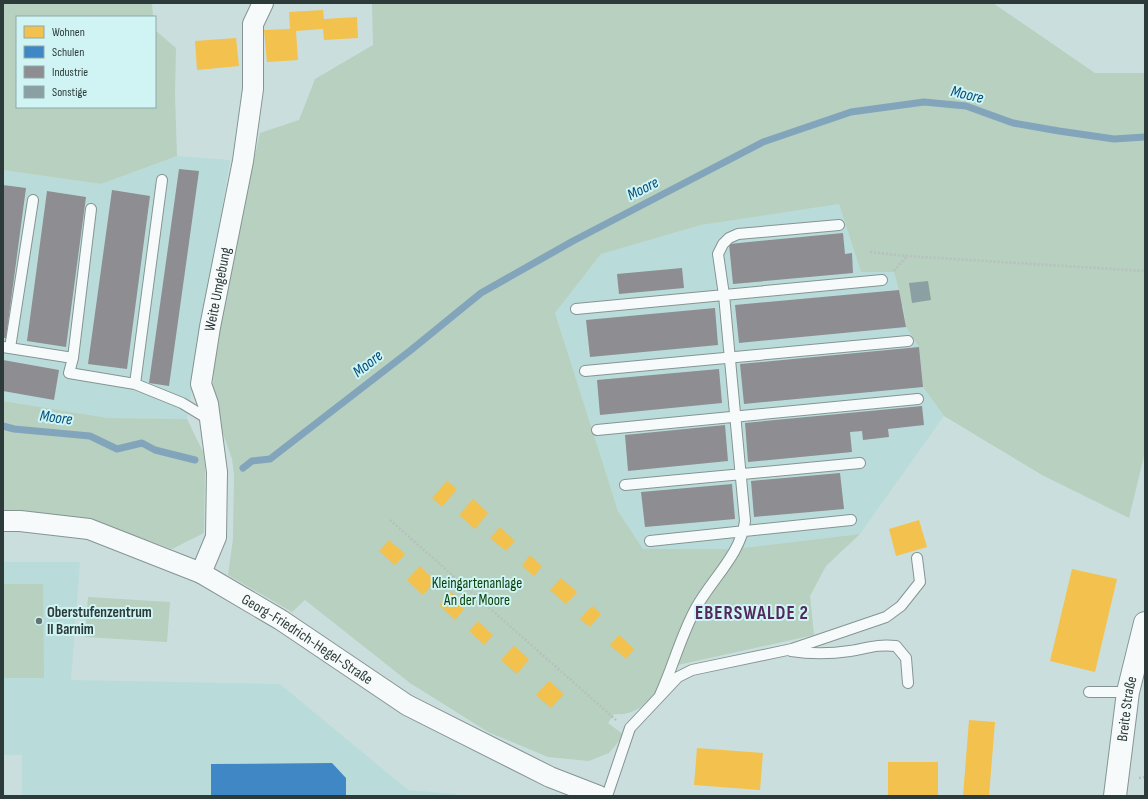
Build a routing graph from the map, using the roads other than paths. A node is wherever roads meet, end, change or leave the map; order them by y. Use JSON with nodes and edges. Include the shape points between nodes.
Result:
{"nodes":[{"id":1,"x":263,"y":3,"type":"edge"},
{"id":2,"x":162,"y":180,"type":"dead end"},
{"id":3,"x":33,"y":200,"type":"dead end"},
{"id":4,"x":91,"y":210,"type":"dead end"},
{"id":5,"x":839,"y":225,"type":"dead end"},
{"id":6,"x":882,"y":280,"type":"dead end"},
{"id":7,"x":724,"y":295,"type":"junction"},
{"id":8,"x":576,"y":309,"type":"dead end"},
{"id":9,"x":908,"y":341,"type":"dead end"},
{"id":10,"x":7,"y":348,"type":"edge"},
{"id":11,"x":729,"y":357,"type":"junction"},
{"id":12,"x":73,"y":358,"type":"junction"},
{"id":13,"x":585,"y":371,"type":"dead end"},
{"id":14,"x":135,"y":384,"type":"junction"},
{"id":15,"x":918,"y":399,"type":"dead end"},
{"id":16,"x":735,"y":417,"type":"junction"},
{"id":17,"x":211,"y":421,"type":"junction"},
{"id":18,"x":597,"y":430,"type":"dead end"},
{"id":19,"x":860,"y":463,"type":"dead end"},
{"id":20,"x":740,"y":474,"type":"junction"},
{"id":21,"x":625,"y":485,"type":"dead end"},
{"id":22,"x":851,"y":520,"type":"dead end"},
{"id":23,"x":3,"y":521,"type":"edge"},
{"id":24,"x":744,"y":531,"type":"junction"},
{"id":25,"x":650,"y":541,"type":"dead end"},
{"id":26,"x":917,"y":558,"type":"dead end"},
{"id":27,"x":201,"y":573,"type":"junction"},
{"id":28,"x":1145,"y":623,"type":"edge"},
{"id":29,"x":787,"y":650,"type":"junction"},
{"id":30,"x":908,"y":683,"type":"dead end"},
{"id":31,"x":1089,"y":692,"type":"dead end"},
{"id":32,"x":1128,"y":692,"type":"junction"},
{"id":33,"x":660,"y":696,"type":"junction"},
{"id":34,"x":599,"y":796,"type":"edge"},
{"id":35,"x":607,"y":796,"type":"edge"},
{"id":36,"x":1114,"y":796,"type":"edge"}],
"edges":[{"from":1,"to":17,"type":"street","name":"Weite Umgebung","via":[[253,24],[253,89],[243,161],[201,384]]},
{"from":2,"to":14,"type":"lane"},
{"from":3,"to":10,"type":"lane"},
{"from":4,"to":12,"type":"lane"},
{"from":5,"to":7,"type":"lane","via":[[738,234],[729,238],[718,254]]},
{"from":6,"to":7,"type":"lane"},
{"from":7,"to":8,"type":"lane"},
{"from":7,"to":11,"type":"lane"},
{"from":9,"to":11,"type":"lane"},
{"from":10,"to":12,"type":"lane"},
{"from":11,"to":13,"type":"lane"},
{"from":11,"to":16,"type":"lane"},
{"from":12,"to":14,"type":"lane","via":[[70,373]]},
{"from":14,"to":17,"type":"lane","via":[[182,403]]},
{"from":15,"to":16,"type":"lane"},
{"from":16,"to":18,"type":"lane"},
{"from":16,"to":20,"type":"lane"},
{"from":17,"to":27,"type":"street","name":"Weite Umgebung","via":[[217,472],[216,537]]},
{"from":19,"to":20,"type":"lane"},
{"from":20,"to":21,"type":"lane"},
{"from":20,"to":24,"type":"lane"},
{"from":22,"to":24,"type":"lane"},
{"from":23,"to":27,"type":"street","name":"Georg-Friedrich-Hegel-Straße","via":[[89,529]]},
{"from":24,"to":25,"type":"lane"},
{"from":24,"to":33,"type":"lane","via":[[720,574],[696,608]]},
{"from":26,"to":29,"type":"lane","via":[[920,582],[901,606],[886,616]]},
{"from":27,"to":34,"type":"street","name":"Georg-Friedrich-Hegel-Straße","via":[[281,620],[407,704],[550,777]]},
{"from":28,"to":32,"type":"main road","name":"Breite Straße"},
{"from":29,"to":30,"type":"lane","via":[[808,654],[850,651],[880,644],[896,646],[906,658]]},
{"from":29,"to":33,"type":"lane","via":[[692,670],[678,677]]},
{"from":31,"to":32,"type":"lane"},
{"from":32,"to":36,"type":"main road","name":"Breite Straße"},
{"from":33,"to":35,"type":"lane","via":[[630,728]]}]}
